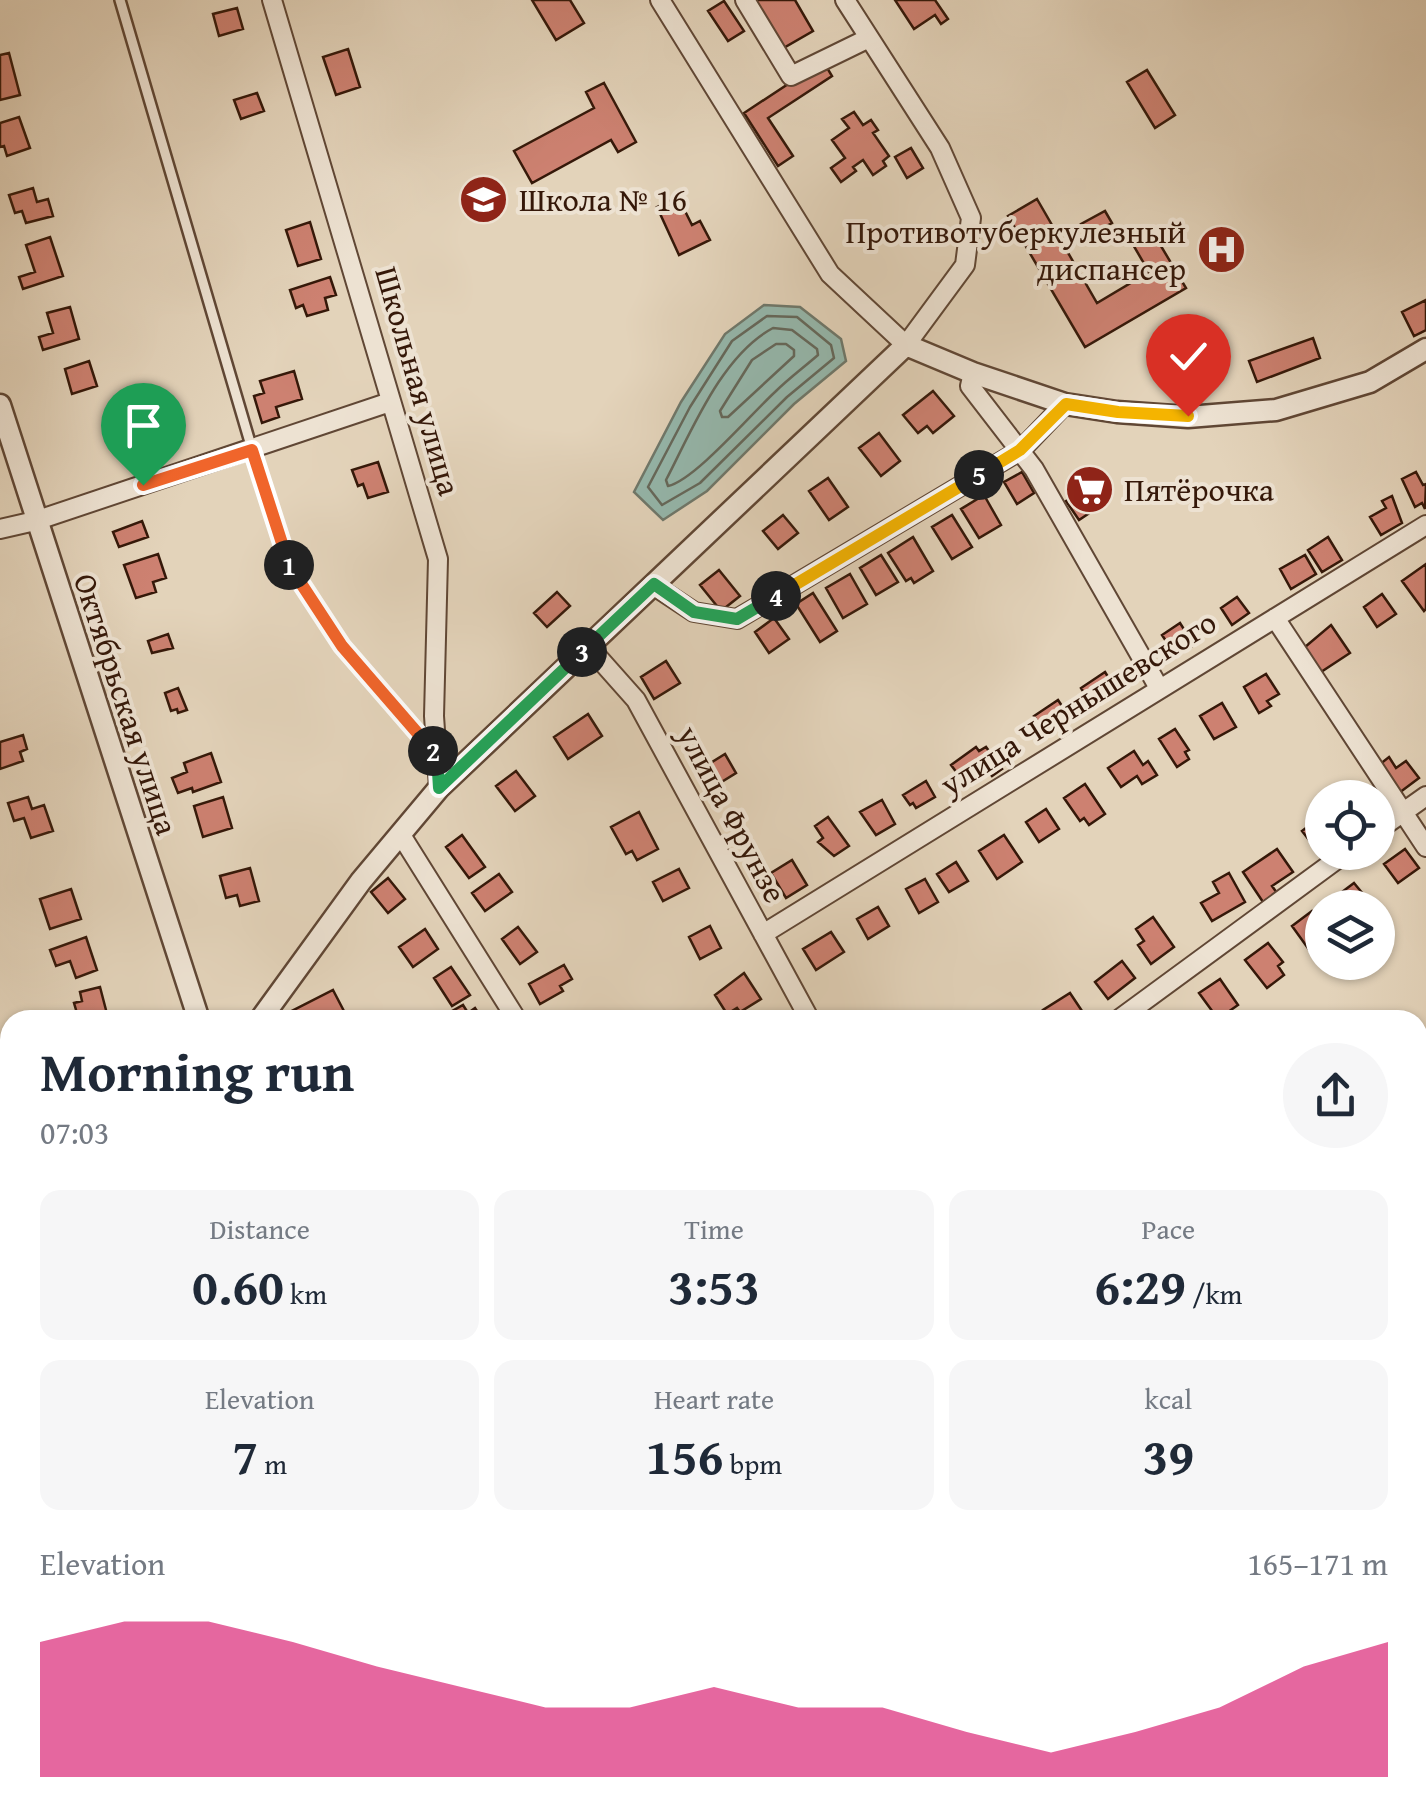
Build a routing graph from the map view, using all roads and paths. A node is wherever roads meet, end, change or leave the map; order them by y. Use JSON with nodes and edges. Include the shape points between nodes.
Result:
{"nodes":[{"id":1,"x":120,"y":0,"type":"edge"},
{"id":2,"x":272,"y":0,"type":"edge"},
{"id":3,"x":745,"y":0,"type":"edge"},
{"id":4,"x":845,"y":0,"type":"edge"},
{"id":5,"x":664,"y":1,"type":"edge"},
{"id":6,"x":869,"y":38,"type":"junction"},
{"id":7,"x":906,"y":345,"type":"junction"},
{"id":8,"x":1426,"y":349,"type":"edge"},
{"id":9,"x":973,"y":374,"type":"junction"},
{"id":10,"x":390,"y":402,"type":"junction"},
{"id":11,"x":1066,"y":404,"type":"junction"},
{"id":12,"x":0,"y":405,"type":"edge"},
{"id":13,"x":252,"y":450,"type":"junction"},
{"id":14,"x":1020,"y":450,"type":"junction"},
{"id":15,"x":35,"y":521,"type":"junction"},
{"id":16,"x":1426,"y":526,"type":"edge"},
{"id":17,"x":0,"y":529,"type":"edge"},
{"id":18,"x":654,"y":584,"type":"junction"},
{"id":19,"x":1275,"y":618,"type":"junction"},
{"id":20,"x":588,"y":646,"type":"junction"},
{"id":21,"x":1159,"y":688,"type":"junction"},
{"id":22,"x":437,"y":756,"type":"junction"},
{"id":23,"x":439,"y":788,"type":"junction"},
{"id":24,"x":1426,"y":796,"type":"edge"},
{"id":25,"x":1402,"y":812,"type":"junction"},
{"id":26,"x":1395,"y":817,"type":"edge"},
{"id":27,"x":401,"y":835,"type":"junction"},
{"id":28,"x":1426,"y":848,"type":"edge"},
{"id":29,"x":1322,"y":870,"type":"edge"},
{"id":30,"x":763,"y":934,"type":"junction"},
{"id":31,"x":195,"y":1010,"type":"edge"},
{"id":32,"x":267,"y":1010,"type":"edge"},
{"id":33,"x":511,"y":1010,"type":"edge"},
{"id":34,"x":805,"y":1010,"type":"edge"},
{"id":35,"x":1132,"y":1010,"type":"edge"}],
"edges":[{"from":1,"to":13,"type":"lane"},
{"from":2,"to":10,"type":"street","name":"Школьная улица"},
{"from":3,"to":6,"type":"street","via":[[791,76]]},
{"from":4,"to":6,"type":"street"},
{"from":5,"to":7,"type":"street","via":[[830,274]]},
{"from":6,"to":7,"type":"street","via":[[940,148],[972,218],[965,265]]},
{"from":7,"to":9,"type":"street"},
{"from":7,"to":18,"type":"street"},
{"from":8,"to":11,"type":"street","via":[[1370,382],[1276,410],[1188,416]]},
{"from":9,"to":11,"type":"street"},
{"from":9,"to":14,"type":"street","via":[[970,386]]},
{"from":10,"to":13,"type":"street"},
{"from":10,"to":22,"type":"street","name":"Школьная улица","via":[[438,559]]},
{"from":11,"to":14,"type":"street"},
{"from":12,"to":15,"type":"street","name":"Октябрьская улица"},
{"from":13,"to":15,"type":"street"},
{"from":13,"to":22,"type":"lane","via":[[290,570],[342,646]]},
{"from":14,"to":18,"type":"street","via":[[737,619],[694,612]]},
{"from":14,"to":21,"type":"street"},
{"from":15,"to":17,"type":"street"},
{"from":15,"to":31,"type":"street","name":"Октябрьская улица"},
{"from":16,"to":19,"type":"street","name":"улица Чернышевского"},
{"from":18,"to":20,"type":"street"},
{"from":19,"to":21,"type":"street","name":"улица Чернышевского"},
{"from":19,"to":25,"type":"street"},
{"from":20,"to":23,"type":"street"},
{"from":20,"to":30,"type":"street","name":"улица Фрунзе","via":[[636,700]]},
{"from":21,"to":30,"type":"street","name":"улица Чернышевского"},
{"from":22,"to":23,"type":"street","name":"Школьная улица"},
{"from":23,"to":27,"type":"street"},
{"from":24,"to":25,"type":"street"},
{"from":25,"to":26,"type":"street"},
{"from":25,"to":28,"type":"street"},
{"from":27,"to":32,"type":"street"},
{"from":27,"to":33,"type":"street"},
{"from":29,"to":35,"type":"street"},
{"from":30,"to":34,"type":"street","name":"улица Фрунзе"}]}
